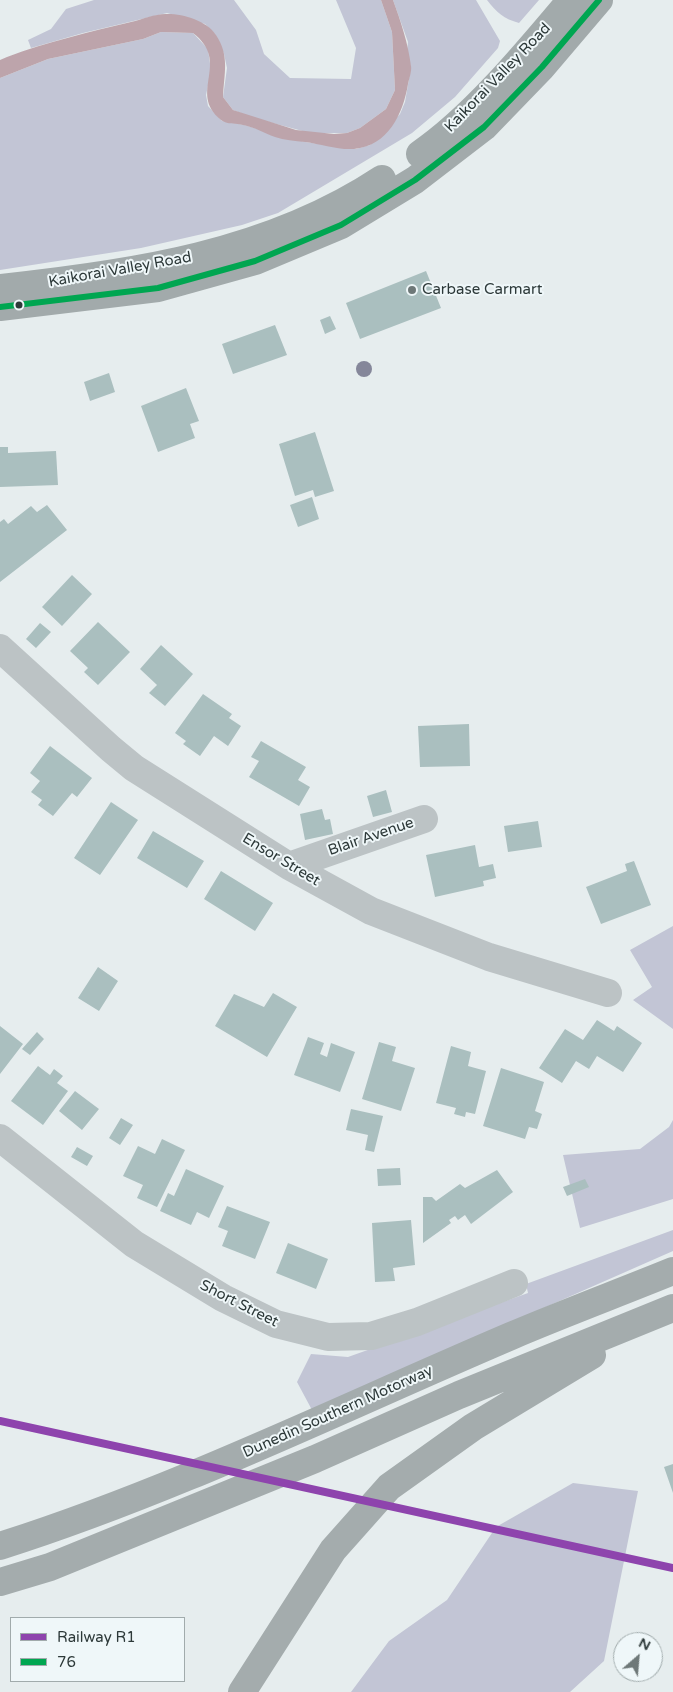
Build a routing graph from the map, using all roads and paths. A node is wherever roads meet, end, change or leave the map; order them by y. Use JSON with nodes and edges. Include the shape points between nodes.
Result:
{"nodes":[{"id":1,"x":571,"y":0,"type":"edge"},
{"id":2,"x":599,"y":0,"type":"edge"},
{"id":3,"x":0,"y":288,"type":"edge"},
{"id":4,"x":0,"y":307,"type":"edge"},
{"id":5,"x":0,"y":648,"type":"edge"},
{"id":6,"x":424,"y":819,"type":"dead end"},
{"id":7,"x":290,"y":866,"type":"junction"},
{"id":8,"x":608,"y":993,"type":"dead end"},
{"id":9,"x":0,"y":1138,"type":"edge"},
{"id":10,"x":673,"y":1271,"type":"edge"},
{"id":11,"x":514,"y":1283,"type":"dead end"},
{"id":12,"x":665,"y":1311,"type":"edge"},
{"id":13,"x":0,"y":1546,"type":"edge"},
{"id":14,"x":0,"y":1582,"type":"edge"},
{"id":15,"x":242,"y":1692,"type":"edge"}],
"edges":[{"from":1,"to":3,"type":"main road","name":"Kaikorai Valley Road","via":[[531,48],[475,106],[426,149],[370,187],[305,220],[232,247],[169,265]]},
{"from":2,"to":4,"type":"main road","name":"Kaikorai Valley Road","via":[[542,67],[484,127],[415,180],[341,225],[255,260],[158,288]]},
{"from":5,"to":7,"type":"street","name":"Ensor Street","via":[[134,768]]},
{"from":6,"to":7,"type":"street","name":"Blair Avenue"},
{"from":7,"to":8,"type":"street","name":"Ensor Street","via":[[371,911],[489,957]]},
{"from":9,"to":11,"type":"street","name":"Short Street","via":[[134,1244],[223,1298],[276,1324],[328,1337],[371,1336],[417,1322]]},
{"from":10,"to":13,"type":"highway","name":"Dunedin Southern Motorway","via":[[512,1335],[166,1485]]},
{"from":12,"to":14,"type":"highway","via":[[50,1567]]},
{"from":12,"to":15,"type":"highway","via":[[473,1427],[389,1487],[333,1550]]}]}
